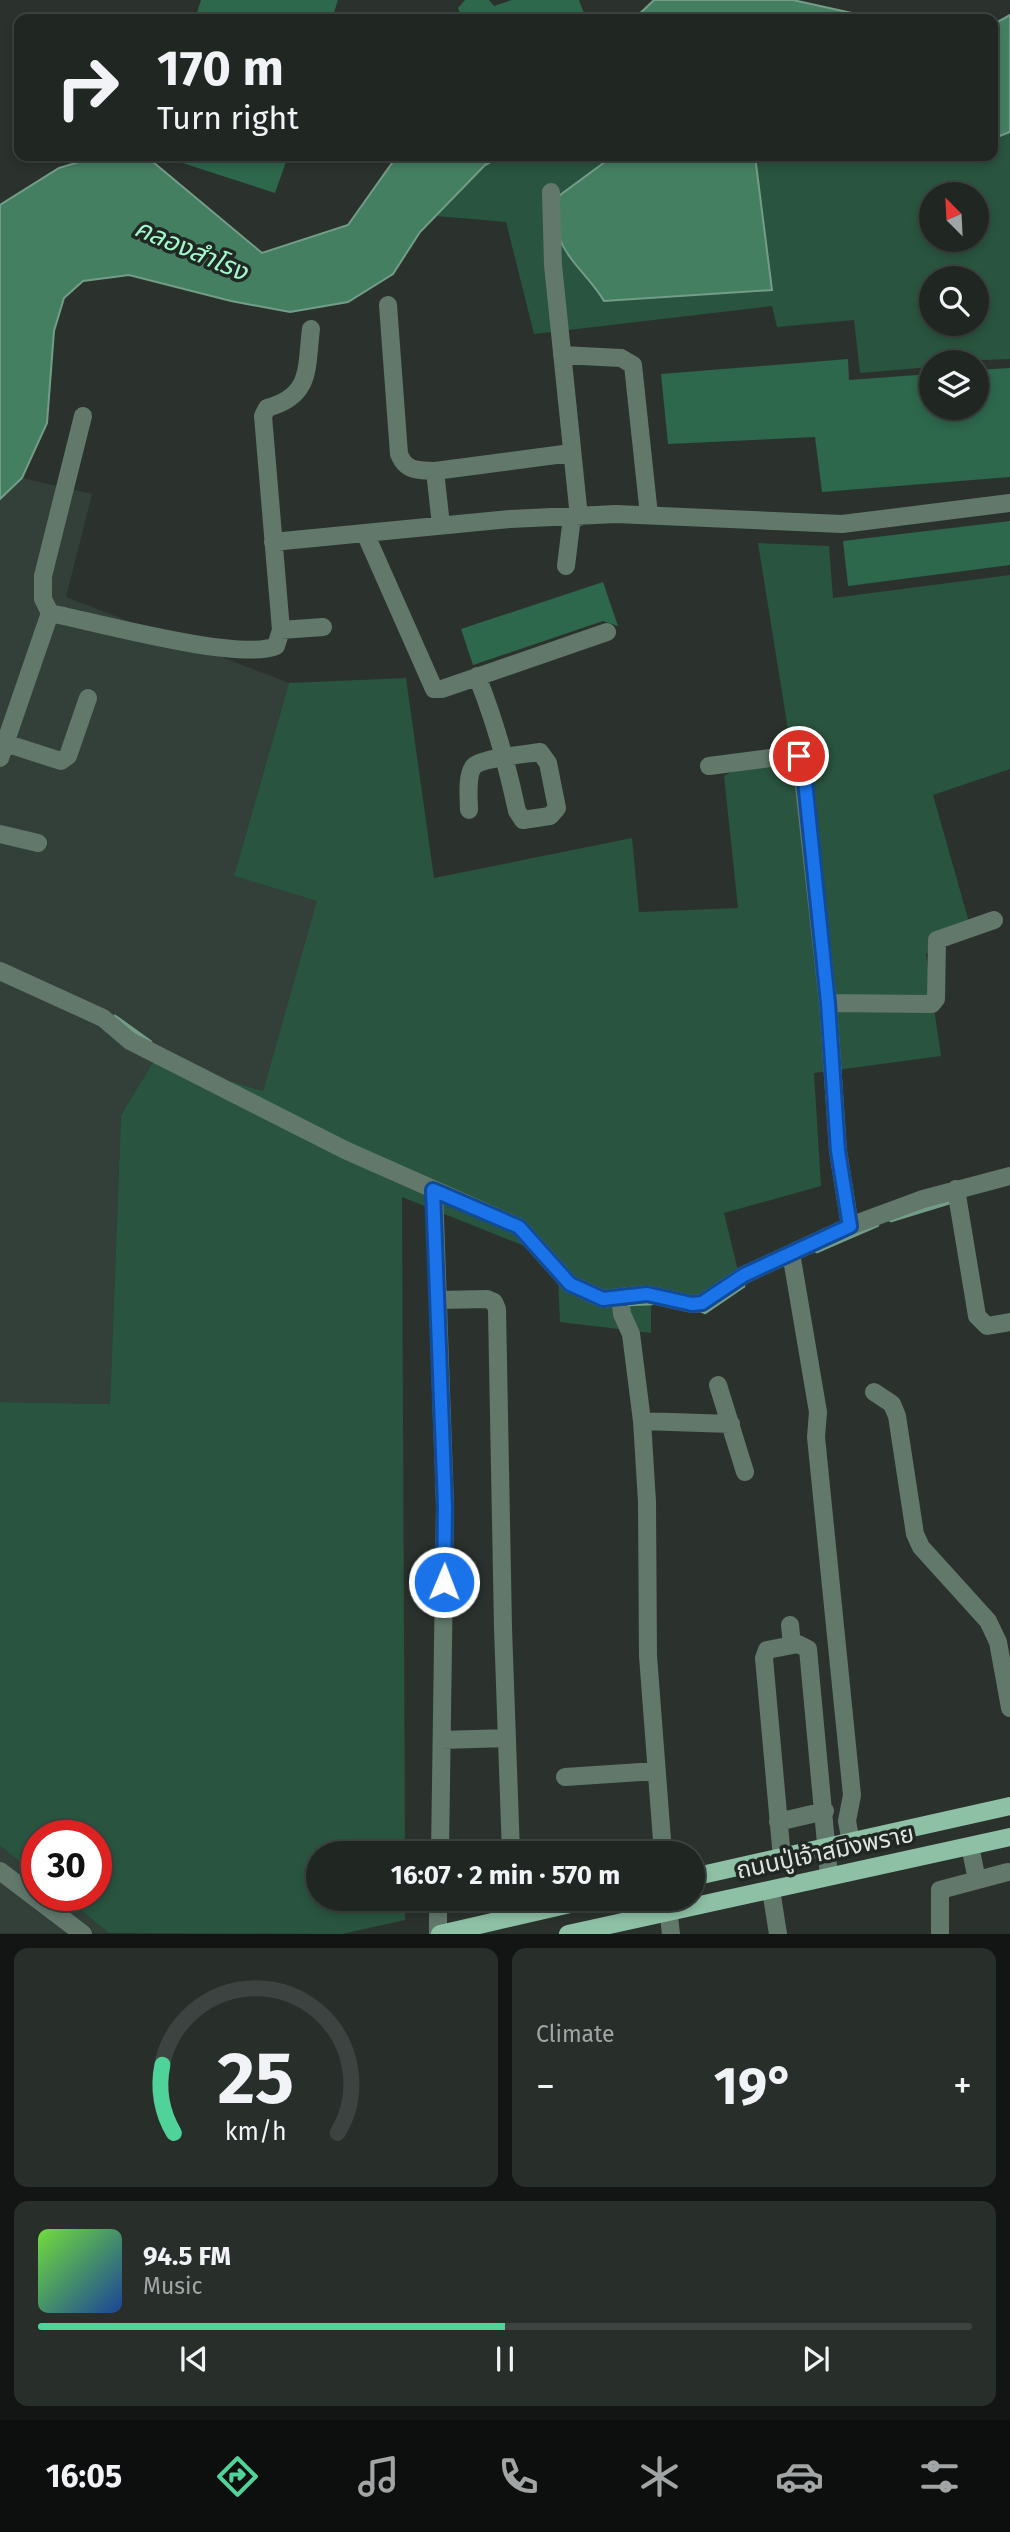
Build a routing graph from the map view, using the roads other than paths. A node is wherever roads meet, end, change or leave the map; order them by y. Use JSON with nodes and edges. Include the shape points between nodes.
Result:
{"nodes":[{"id":1,"x":551,"y":192,"type":"dead end"},
{"id":2,"x":388,"y":305,"type":"dead end"},
{"id":3,"x":311,"y":329,"type":"dead end"},
{"id":4,"x":562,"y":355,"type":"junction"},
{"id":5,"x":83,"y":416,"type":"dead end"},
{"id":6,"x":571,"y":453,"type":"junction"},
{"id":7,"x":435,"y":471,"type":"junction"},
{"id":8,"x":1010,"y":503,"type":"edge"},
{"id":9,"x":649,"y":515,"type":"junction"},
{"id":10,"x":575,"y":517,"type":"junction"},
{"id":11,"x":441,"y":525,"type":"junction"},
{"id":12,"x":365,"y":533,"type":"junction"},
{"id":13,"x":273,"y":542,"type":"junction"},
{"id":14,"x":566,"y":566,"type":"dead end"},
{"id":15,"x":50,"y":613,"type":"junction"},
{"id":16,"x":323,"y":627,"type":"dead end"},
{"id":17,"x":281,"y":630,"type":"junction"},
{"id":18,"x":607,"y":632,"type":"dead end"},
{"id":19,"x":477,"y":677,"type":"junction"},
{"id":20,"x":88,"y":698,"type":"dead end"},
{"id":21,"x":2,"y":751,"type":"edge"},
{"id":22,"x":709,"y":766,"type":"dead end"},
{"id":23,"x":469,"y":810,"type":"dead end"},
{"id":24,"x":0,"y":834,"type":"edge"},
{"id":25,"x":38,"y":843,"type":"dead end"},
{"id":26,"x":994,"y":920,"type":"dead end"},
{"id":27,"x":0,"y":971,"type":"edge"},
{"id":28,"x":828,"y":1003,"type":"junction"},
{"id":29,"x":1010,"y":1176,"type":"edge"},
{"id":30,"x":957,"y":1195,"type":"junction"},
{"id":31,"x":434,"y":1198,"type":"junction"},
{"id":32,"x":850,"y":1226,"type":"junction"},
{"id":33,"x":793,"y":1259,"type":"junction"},
{"id":34,"x":438,"y":1300,"type":"junction"},
{"id":35,"x":621,"y":1304,"type":"junction"},
{"id":36,"x":1010,"y":1322,"type":"edge"},
{"id":37,"x":718,"y":1385,"type":"dead end"},
{"id":38,"x":874,"y":1392,"type":"dead end"},
{"id":39,"x":642,"y":1421,"type":"junction"},
{"id":40,"x":731,"y":1424,"type":"junction"},
{"id":41,"x":745,"y":1472,"type":"dead end"},
{"id":42,"x":790,"y":1625,"type":"dead end"},
{"id":43,"x":792,"y":1645,"type":"junction"},
{"id":44,"x":1010,"y":1708,"type":"edge"},
{"id":45,"x":507,"y":1738,"type":"junction"},
{"id":46,"x":442,"y":1740,"type":"junction"},
{"id":47,"x":656,"y":1770,"type":"junction"},
{"id":48,"x":565,"y":1777,"type":"dead end"},
{"id":49,"x":1010,"y":1806,"type":"edge"},
{"id":50,"x":825,"y":1811,"type":"junction"},
{"id":51,"x":778,"y":1822,"type":"junction"},
{"id":52,"x":1010,"y":1837,"type":"edge"},
{"id":53,"x":439,"y":1841,"type":"edge"},
{"id":54,"x":511,"y":1841,"type":"edge"},
{"id":55,"x":662,"y":1841,"type":"edge"},
{"id":56,"x":851,"y":1843,"type":"junction"},
{"id":57,"x":970,"y":1846,"type":"junction"},
{"id":58,"x":827,"y":1847,"type":"junction"},
{"id":59,"x":782,"y":1858,"type":"junction"},
{"id":60,"x":0,"y":1871,"type":"edge"},
{"id":61,"x":1008,"y":1872,"type":"dead end"},
{"id":62,"x":705,"y":1874,"type":"edge"},
{"id":63,"x":829,"y":1877,"type":"junction"},
{"id":64,"x":977,"y":1880,"type":"junction"},
{"id":65,"x":771,"y":1890,"type":"junction"},
{"id":66,"x":705,"y":1900,"type":"edge"},
{"id":67,"x":439,"y":1911,"type":"edge"},
{"id":68,"x":504,"y":1911,"type":"edge"},
{"id":69,"x":648,"y":1911,"type":"edge"},
{"id":70,"x":669,"y":1911,"type":"edge"},
{"id":71,"x":573,"y":1933,"type":"edge"},
{"id":72,"x":83,"y":1934,"type":"edge"},
{"id":73,"x":439,"y":1934,"type":"edge"},
{"id":74,"x":671,"y":1934,"type":"edge"},
{"id":75,"x":778,"y":1934,"type":"edge"},
{"id":76,"x":940,"y":1934,"type":"edge"}],
"edges":[{"from":1,"to":4,"type":"street"},
{"from":2,"to":7,"type":"street","via":[[399,454],[410,469]]},
{"from":3,"to":13,"type":"street","via":[[301,389],[286,403],[267,408],[263,416]]},
{"from":4,"to":6,"type":"street"},
{"from":4,"to":9,"type":"street","via":[[621,358],[633,365]]},
{"from":5,"to":15,"type":"street","via":[[43,576],[43,599]]},
{"from":6,"to":7,"type":"street"},
{"from":6,"to":10,"type":"street"},
{"from":7,"to":11,"type":"street"},
{"from":8,"to":9,"type":"street","via":[[842,524]]},
{"from":9,"to":10,"type":"street"},
{"from":10,"to":11,"type":"street"},
{"from":10,"to":14,"type":"street"},
{"from":11,"to":12,"type":"street"},
{"from":12,"to":13,"type":"street"},
{"from":12,"to":19,"type":"street","via":[[434,688]]},
{"from":13,"to":17,"type":"street"},
{"from":15,"to":17,"type":"street","via":[[235,648],[269,649],[276,646]]},
{"from":15,"to":21,"type":"street"},
{"from":16,"to":17,"type":"street"},
{"from":18,"to":19,"type":"street"},
{"from":19,"to":23,"type":"street","via":[[506,758],[474,766]]},
{"from":20,"to":21,"type":"street","via":[[68,756],[61,761]]},
{"from":22,"to":28,"type":"street","via":[[794,755],[801,759]]},
{"from":24,"to":25,"type":"street"},
{"from":26,"to":28,"type":"street","via":[[937,940],[936,999],[932,1004]]},
{"from":27,"to":31,"type":"street","via":[[103,1018],[130,1041]]},
{"from":28,"to":32,"type":"street","via":[[838,1151]]},
{"from":29,"to":30,"type":"street"},
{"from":30,"to":32,"type":"street"},
{"from":30,"to":36,"type":"street","via":[[977,1316],[987,1326]]},
{"from":31,"to":34,"type":"street"},
{"from":31,"to":35,"type":"street","via":[[519,1227],[579,1290]]},
{"from":32,"to":33,"type":"street"},
{"from":33,"to":35,"type":"street","via":[[744,1275],[702,1303],[647,1294]]},
{"from":33,"to":56,"type":"street","via":[[818,1412],[815,1428],[852,1795],[847,1821]]},
{"from":34,"to":45,"type":"street","via":[[487,1299],[497,1309]]},
{"from":34,"to":46,"type":"street","via":[[445,1506]]},
{"from":35,"to":39,"type":"street","via":[[631,1334]]},
{"from":37,"to":40,"type":"street"},
{"from":38,"to":44,"type":"street","via":[[892,1404],[897,1416],[921,1548],[988,1621],[1003,1664]]},
{"from":39,"to":40,"type":"street"},
{"from":39,"to":47,"type":"street"},
{"from":40,"to":41,"type":"street"},
{"from":42,"to":43,"type":"street"},
{"from":43,"to":50,"type":"street","via":[[808,1649]]},
{"from":43,"to":51,"type":"street","via":[[767,1650],[764,1658]]},
{"from":45,"to":46,"type":"street"},
{"from":45,"to":54,"type":"street"},
{"from":46,"to":53,"type":"street"},
{"from":47,"to":48,"type":"street"},
{"from":47,"to":55,"type":"street"},
{"from":49,"to":56,"type":"main road","name":"ถนนปู่เจ้าสมิงพราย"},
{"from":50,"to":51,"type":"street"},
{"from":50,"to":58,"type":"street"},
{"from":51,"to":59,"type":"street"},
{"from":52,"to":57,"type":"main road","name":"ถนนปู่เจ้าสมิงพราย"},
{"from":56,"to":58,"type":"main road","name":"ถนนปู่เจ้าสมิงพราย"},
{"from":57,"to":63,"type":"main road","name":"ถนนปู่เจ้าสมิงพราย"},
{"from":57,"to":64,"type":"street"},
{"from":58,"to":59,"type":"main road","name":"ถนนปู่เจ้าสมิงพราย"},
{"from":58,"to":63,"type":"street"},
{"from":59,"to":62,"type":"main road","name":"ถนนปู่เจ้าสมิงพราย"},
{"from":60,"to":72,"type":"street"},
{"from":61,"to":64,"type":"street"},
{"from":63,"to":65,"type":"main road","name":"ถนนปู่เจ้าสมิงพราย"},
{"from":64,"to":76,"type":"street","via":[[940,1890]]},
{"from":65,"to":66,"type":"main road","name":"ถนนปู่เจ้าสมิงพราย"},
{"from":65,"to":75,"type":"street"},
{"from":67,"to":73,"type":"street"},
{"from":68,"to":73,"type":"main road"},
{"from":69,"to":71,"type":"main road","name":"ถนนปู่เจ้าสมิงพราย"},
{"from":70,"to":74,"type":"street"}]}
